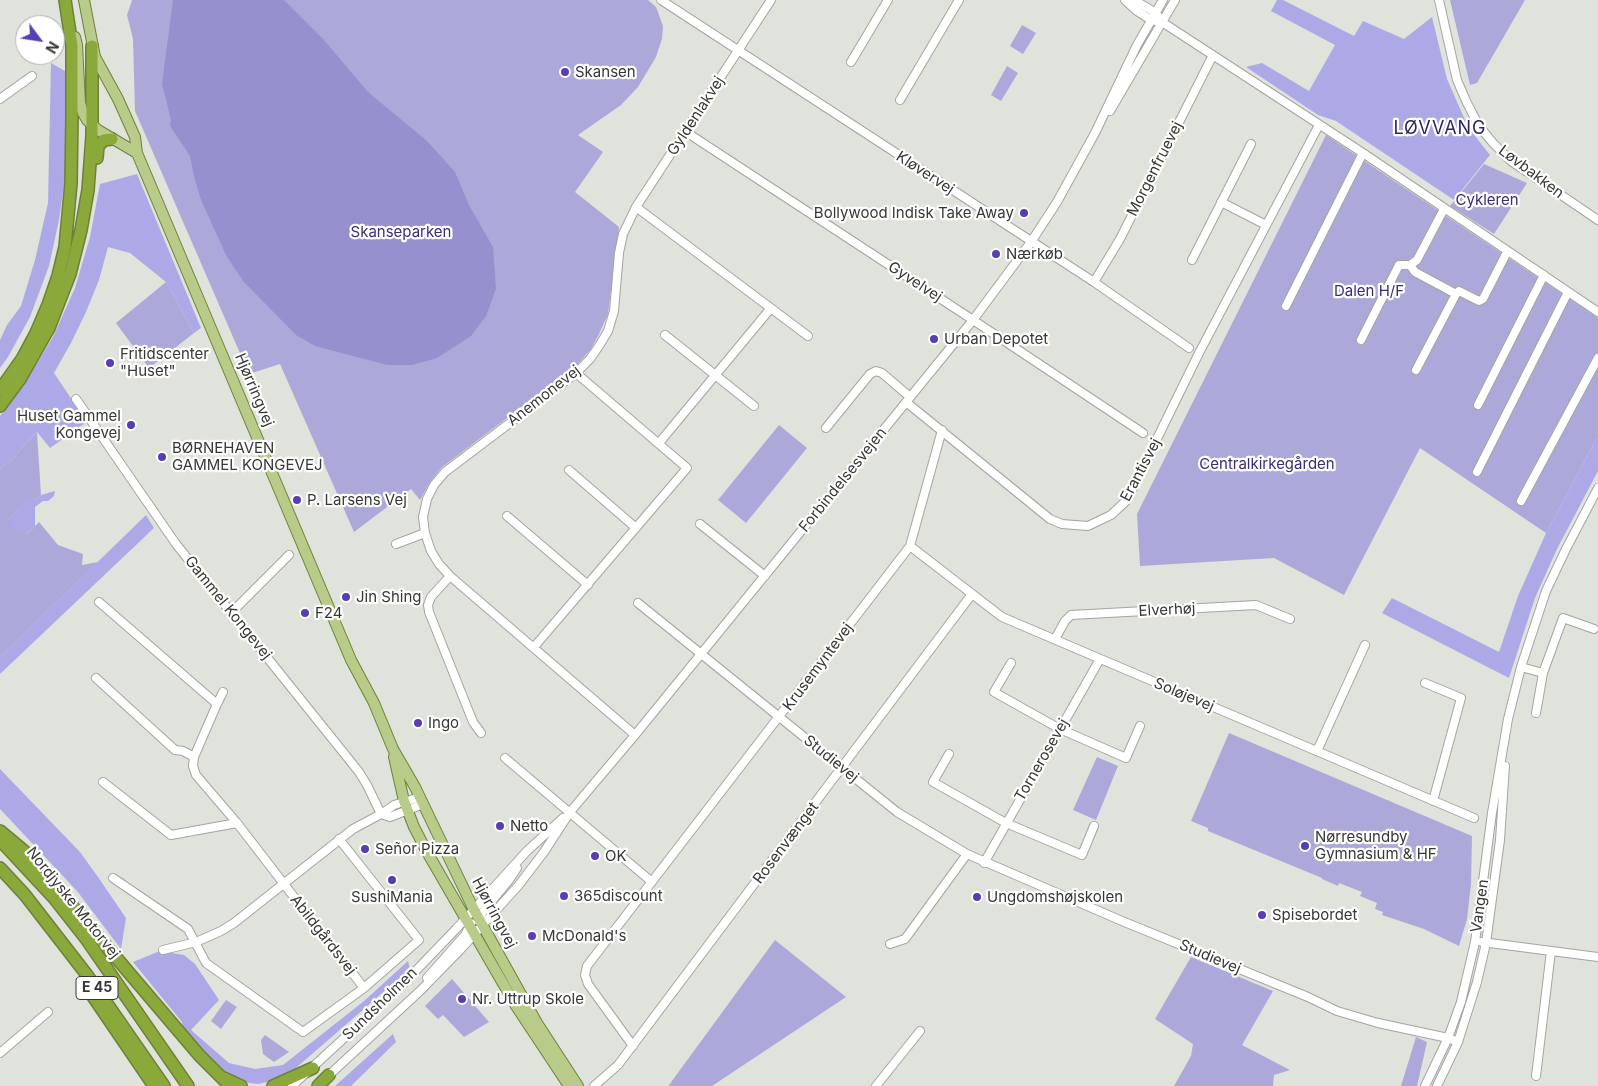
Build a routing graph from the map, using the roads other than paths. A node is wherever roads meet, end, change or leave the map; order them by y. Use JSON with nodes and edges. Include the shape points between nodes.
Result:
{"nodes":[{"id":1,"x":66,"y":0,"type":"edge"},
{"id":2,"x":84,"y":0,"type":"edge"},
{"id":3,"x":661,"y":0,"type":"edge"},
{"id":4,"x":771,"y":0,"type":"edge"},
{"id":5,"x":888,"y":0,"type":"edge"},
{"id":6,"x":959,"y":0,"type":"edge"},
{"id":7,"x":1125,"y":0,"type":"edge"},
{"id":8,"x":1134,"y":0,"type":"edge"},
{"id":9,"x":1163,"y":0,"type":"edge"},
{"id":10,"x":1175,"y":0,"type":"edge"},
{"id":11,"x":1439,"y":0,"type":"edge"},
{"id":12,"x":1156,"y":12,"type":"junction"},
{"id":13,"x":1151,"y":20,"type":"junction"},
{"id":14,"x":1162,"y":22,"type":"junction"},
{"id":15,"x":92,"y":46,"type":"junction"},
{"id":16,"x":739,"y":51,"type":"junction"},
{"id":17,"x":1213,"y":55,"type":"junction"},
{"id":18,"x":852,"y":62,"type":"dead end"},
{"id":19,"x":32,"y":76,"type":"dead end"},
{"id":20,"x":0,"y":99,"type":"edge"},
{"id":21,"x":900,"y":100,"type":"dead end"},
{"id":22,"x":1319,"y":125,"type":"junction"},
{"id":23,"x":92,"y":126,"type":"junction"},
{"id":24,"x":686,"y":132,"type":"junction"},
{"id":25,"x":1095,"y":133,"type":"junction"},
{"id":26,"x":112,"y":139,"type":"junction"},
{"id":27,"x":1251,"y":144,"type":"dead end"},
{"id":28,"x":137,"y":153,"type":"junction"},
{"id":29,"x":1363,"y":153,"type":"junction"},
{"id":30,"x":1221,"y":202,"type":"junction"},
{"id":31,"x":636,"y":207,"type":"junction"},
{"id":32,"x":1444,"y":209,"type":"junction"},
{"id":33,"x":1598,"y":220,"type":"edge"},
{"id":34,"x":1266,"y":225,"type":"junction"},
{"id":35,"x":81,"y":230,"type":"junction"},
{"id":36,"x":623,"y":234,"type":"joint"},
{"id":37,"x":1031,"y":242,"type":"junction"},
{"id":38,"x":1507,"y":252,"type":"junction"},
{"id":39,"x":1192,"y":260,"type":"dead end"},
{"id":40,"x":1410,"y":265,"type":"junction"},
{"id":41,"x":1544,"y":275,"type":"junction"},
{"id":42,"x":1094,"y":282,"type":"junction"},
{"id":43,"x":1568,"y":292,"type":"junction"},
{"id":44,"x":1456,"y":294,"type":"junction"},
{"id":45,"x":1286,"y":306,"type":"dead end"},
{"id":46,"x":771,"y":308,"type":"junction"},
{"id":47,"x":1598,"y":312,"type":"edge"},
{"id":48,"x":973,"y":320,"type":"junction"},
{"id":49,"x":665,"y":335,"type":"dead end"},
{"id":50,"x":808,"y":336,"type":"dead end"},
{"id":51,"x":1361,"y":340,"type":"dead end"},
{"id":52,"x":1189,"y":348,"type":"dead end"},
{"id":53,"x":1598,"y":358,"type":"edge"},
{"id":54,"x":1416,"y":370,"type":"dead end"},
{"id":55,"x":576,"y":373,"type":"junction"},
{"id":56,"x":715,"y":376,"type":"junction"},
{"id":57,"x":0,"y":390,"type":"edge"},
{"id":58,"x":76,"y":399,"type":"dead end"},
{"id":59,"x":908,"y":399,"type":"junction"},
{"id":60,"x":1478,"y":405,"type":"dead end"},
{"id":61,"x":0,"y":406,"type":"edge"},
{"id":62,"x":754,"y":406,"type":"dead end"},
{"id":63,"x":826,"y":428,"type":"dead end"},
{"id":64,"x":942,"y":430,"type":"junction"},
{"id":65,"x":1143,"y":433,"type":"dead end"},
{"id":66,"x":659,"y":443,"type":"junction"},
{"id":67,"x":569,"y":470,"type":"dead end"},
{"id":68,"x":1477,"y":472,"type":"dead end"},
{"id":69,"x":1598,"y":488,"type":"edge"},
{"id":70,"x":1521,"y":501,"type":"dead end"},
{"id":71,"x":507,"y":516,"type":"dead end"},
{"id":72,"x":700,"y":524,"type":"dead end"},
{"id":73,"x":636,"y":528,"type":"junction"},
{"id":74,"x":425,"y":533,"type":"junction"},
{"id":75,"x":396,"y":544,"type":"dead end"},
{"id":76,"x":910,"y":546,"type":"junction"},
{"id":77,"x":289,"y":555,"type":"dead end"},
{"id":78,"x":450,"y":576,"type":"junction"},
{"id":79,"x":765,"y":576,"type":"junction"},
{"id":80,"x":588,"y":585,"type":"junction"},
{"id":81,"x":972,"y":594,"type":"junction"},
{"id":82,"x":99,"y":602,"type":"dead end"},
{"id":83,"x":638,"y":603,"type":"dead end"},
{"id":84,"x":231,"y":613,"type":"junction"},
{"id":85,"x":1290,"y":619,"type":"dead end"},
{"id":86,"x":1594,"y":629,"type":"dead end"},
{"id":87,"x":1055,"y":639,"type":"junction"},
{"id":88,"x":1366,"y":645,"type":"dead end"},
{"id":89,"x":534,"y":648,"type":"junction"},
{"id":90,"x":700,"y":654,"type":"junction"},
{"id":91,"x":1100,"y":659,"type":"junction"},
{"id":92,"x":1011,"y":663,"type":"dead end"},
{"id":93,"x":1521,"y":667,"type":"junction"},
{"id":94,"x":1543,"y":673,"type":"junction"},
{"id":95,"x":96,"y":678,"type":"dead end"},
{"id":96,"x":1424,"y":683,"type":"dead end"},
{"id":97,"x":223,"y":692,"type":"dead end"},
{"id":98,"x":217,"y":704,"type":"junction"},
{"id":99,"x":1536,"y":713,"type":"dead end"},
{"id":100,"x":779,"y":718,"type":"junction"},
{"id":101,"x":1508,"y":719,"type":"junction"},
{"id":102,"x":1140,"y":726,"type":"dead end"},
{"id":103,"x":1060,"y":729,"type":"junction"},
{"id":104,"x":480,"y":733,"type":"dead end"},
{"id":105,"x":635,"y":735,"type":"junction"},
{"id":106,"x":393,"y":749,"type":"junction"},
{"id":107,"x":1317,"y":751,"type":"junction"},
{"id":108,"x":949,"y":754,"type":"dead end"},
{"id":109,"x":194,"y":757,"type":"junction"},
{"id":110,"x":506,"y":758,"type":"dead end"},
{"id":111,"x":842,"y":768,"type":"junction"},
{"id":112,"x":103,"y":782,"type":"dead end"},
{"id":113,"x":421,"y":801,"type":"junction"},
{"id":114,"x":1433,"y":801,"type":"junction"},
{"id":115,"x":406,"y":806,"type":"junction"},
{"id":116,"x":570,"y":812,"type":"junction"},
{"id":117,"x":381,"y":814,"type":"junction"},
{"id":118,"x":1474,"y":818,"type":"dead end"},
{"id":119,"x":237,"y":823,"type":"junction"},
{"id":120,"x":1006,"y":823,"type":"junction"},
{"id":121,"x":1094,"y":826,"type":"dead end"},
{"id":122,"x":0,"y":831,"type":"edge"},
{"id":123,"x":0,"y":840,"type":"edge"},
{"id":124,"x":339,"y":840,"type":"junction"},
{"id":125,"x":534,"y":844,"type":"junction"},
{"id":126,"x":544,"y":852,"type":"junction"},
{"id":127,"x":967,"y":854,"type":"junction"},
{"id":128,"x":984,"y":862,"type":"junction"},
{"id":129,"x":0,"y":868,"type":"edge"},
{"id":130,"x":113,"y":878,"type":"dead end"},
{"id":131,"x":652,"y":882,"type":"junction"},
{"id":132,"x":284,"y":884,"type":"junction"},
{"id":133,"x":25,"y":895,"type":"junction"},
{"id":134,"x":475,"y":922,"type":"junction"},
{"id":135,"x":196,"y":942,"type":"junction"},
{"id":136,"x":1475,"y":942,"type":"junction"},
{"id":137,"x":1486,"y":943,"type":"junction"},
{"id":138,"x":890,"y":944,"type":"dead end"},
{"id":139,"x":163,"y":950,"type":"dead end"},
{"id":140,"x":1552,"y":952,"type":"junction"},
{"id":141,"x":1598,"y":957,"type":"edge"},
{"id":142,"x":364,"y":988,"type":"junction"},
{"id":143,"x":48,"y":1012,"type":"dead end"},
{"id":144,"x":920,"y":1030,"type":"dead end"},
{"id":145,"x":1448,"y":1038,"type":"junction"},
{"id":146,"x":1458,"y":1042,"type":"junction"},
{"id":147,"x":633,"y":1046,"type":"junction"},
{"id":148,"x":0,"y":1053,"type":"edge"},
{"id":149,"x":313,"y":1068,"type":"junction"},
{"id":150,"x":220,"y":1076,"type":"junction"},
{"id":151,"x":329,"y":1076,"type":"joint"},
{"id":152,"x":1536,"y":1076,"type":"dead end"},
{"id":153,"x":154,"y":1086,"type":"edge"},
{"id":154,"x":164,"y":1086,"type":"edge"},
{"id":155,"x":188,"y":1086,"type":"edge"},
{"id":156,"x":230,"y":1086,"type":"edge"},
{"id":157,"x":241,"y":1086,"type":"edge"},
{"id":158,"x":273,"y":1086,"type":"edge"},
{"id":159,"x":292,"y":1086,"type":"edge"},
{"id":160,"x":317,"y":1086,"type":"edge"},
{"id":161,"x":569,"y":1086,"type":"edge"},
{"id":162,"x":578,"y":1086,"type":"edge"},
{"id":163,"x":594,"y":1086,"type":"edge"},
{"id":164,"x":876,"y":1086,"type":"edge"},
{"id":165,"x":1425,"y":1086,"type":"edge"},
{"id":166,"x":1437,"y":1086,"type":"edge"}],
"edges":[{"from":1,"to":23,"type":"main road","via":[[77,45],[81,108]]},
{"from":1,"to":57,"type":"highway","via":[[72,46],[72,115],[71,183],[65,246],[58,276],[36,333]]},
{"from":2,"to":15,"type":"main road","name":"Hjørringvej"},
{"from":3,"to":16,"type":"street","name":"Kløvervej"},
{"from":4,"to":16,"type":"street","name":"Gyldenlakvej"},
{"from":5,"to":18,"type":"street"},
{"from":6,"to":21,"type":"street"},
{"from":7,"to":13,"type":"street"},
{"from":8,"to":12,"type":"street"},
{"from":9,"to":12,"type":"street","name":"Forbindelsesvejen"},
{"from":10,"to":14,"type":"street","name":"Forbindelsesvejen"},
{"from":11,"to":33,"type":"street","name":"Løvbakken","via":[[1458,80],[1479,126],[1511,161]]},
{"from":12,"to":13,"type":"street","name":"Forbindelsesvejen"},
{"from":12,"to":14,"type":"street"},
{"from":13,"to":14,"type":"street"},
{"from":13,"to":25,"type":"street","name":"Forbindelsesvejen"},
{"from":14,"to":17,"type":"street"},
{"from":14,"to":25,"type":"street","name":"Forbindelsesvejen"},
{"from":15,"to":23,"type":"highway"},
{"from":15,"to":28,"type":"main road","name":"Hjørringvej","via":[[135,137]]},
{"from":16,"to":24,"type":"street","name":"Gyldenlakvej"},
{"from":16,"to":37,"type":"street","name":"Kløvervej"},
{"from":17,"to":22,"type":"street"},
{"from":17,"to":42,"type":"street","name":"Morgenfruevej","via":[[1120,239]]},
{"from":19,"to":20,"type":"street"},
{"from":22,"to":29,"type":"street"},
{"from":22,"to":34,"type":"street","name":"Erantisvej"},
{"from":23,"to":26,"type":"main road"},
{"from":23,"to":35,"type":"highway","via":[[88,190]]},
{"from":24,"to":31,"type":"street","name":"Gyldenlakvej"},
{"from":24,"to":48,"type":"street","name":"Gyvelvej"},
{"from":25,"to":37,"type":"street","name":"Forbindelsesvejen"},
{"from":26,"to":28,"type":"main road"},
{"from":26,"to":35,"type":"highway","via":[[104,140],[98,146],[89,211]]},
{"from":27,"to":30,"type":"street"},
{"from":28,"to":106,"type":"main road","name":"Hjørringvej","via":[[352,660]]},
{"from":29,"to":32,"type":"street"},
{"from":29,"to":45,"type":"street"},
{"from":30,"to":34,"type":"street"},
{"from":30,"to":39,"type":"street"},
{"from":31,"to":36,"type":"street","name":"Gyldenlakvej"},
{"from":31,"to":46,"type":"street"},
{"from":32,"to":38,"type":"street"},
{"from":32,"to":40,"type":"street","via":[[1417,260]]},
{"from":34,"to":64,"type":"street","name":"Erantisvej","via":[[1127,500],[1111,515],[1088,526],[1062,524],[1050,519]]},
{"from":35,"to":61,"type":"highway","via":[[70,274],[49,328],[20,379]]},
{"from":36,"to":55,"type":"street","name":"Anemonevej","via":[[614,311],[608,331],[590,359]]},
{"from":37,"to":42,"type":"street","name":"Kløvervej"},
{"from":37,"to":48,"type":"street","name":"Forbindelsesvejen"},
{"from":38,"to":41,"type":"street"},
{"from":38,"to":44,"type":"street","via":[[1483,299],[1479,301],[1459,291]]},
{"from":40,"to":44,"type":"street","via":[[1415,272]]},
{"from":40,"to":51,"type":"street","via":[[1399,265]]},
{"from":41,"to":43,"type":"street"},
{"from":41,"to":60,"type":"street"},
{"from":42,"to":52,"type":"street","name":"Kløvervej"},
{"from":43,"to":47,"type":"street"},
{"from":43,"to":68,"type":"street"},
{"from":44,"to":54,"type":"street"},
{"from":46,"to":50,"type":"street"},
{"from":46,"to":56,"type":"street"},
{"from":48,"to":59,"type":"street","name":"Forbindelsesvejen"},
{"from":48,"to":65,"type":"street","name":"Gyvelvej"},
{"from":49,"to":56,"type":"street"},
{"from":53,"to":70,"type":"street"},
{"from":55,"to":66,"type":"street"},
{"from":55,"to":74,"type":"street","name":"Anemonevej","via":[[444,472],[427,499],[423,517]]},
{"from":56,"to":62,"type":"street"},
{"from":56,"to":66,"type":"street"},
{"from":58,"to":84,"type":"street","name":"Gammel Kongevej","via":[[176,544]]},
{"from":59,"to":63,"type":"street","name":"Erantisvej","via":[[876,371],[870,374]]},
{"from":59,"to":64,"type":"street","name":"Erantisvej"},
{"from":59,"to":79,"type":"street","name":"Forbindelsesvejen"},
{"from":64,"to":76,"type":"street","name":"Krusemyntevej"},
{"from":66,"to":73,"type":"street","via":[[687,468]]},
{"from":67,"to":73,"type":"street"},
{"from":69,"to":93,"type":"street","name":"Vangen","via":[[1546,591]]},
{"from":71,"to":80,"type":"street"},
{"from":72,"to":79,"type":"street"},
{"from":73,"to":80,"type":"street"},
{"from":74,"to":75,"type":"street"},
{"from":74,"to":78,"type":"street","name":"Anemonevej","via":[[431,551]]},
{"from":76,"to":81,"type":"street","name":"Soløjevej"},
{"from":76,"to":100,"type":"street","name":"Krusemyntevej"},
{"from":77,"to":84,"type":"street"},
{"from":78,"to":89,"type":"street","name":"Anemonevej"},
{"from":78,"to":104,"type":"street","via":[[431,596],[429,612]]},
{"from":79,"to":90,"type":"street","name":"Forbindelsesvejen"},
{"from":80,"to":89,"type":"street"},
{"from":81,"to":87,"type":"street","name":"Soløjevej","via":[[1002,617]]},
{"from":81,"to":111,"type":"street","name":"Rosenvænget"},
{"from":82,"to":98,"type":"street"},
{"from":83,"to":90,"type":"street","name":"Studievej"},
{"from":84,"to":117,"type":"street","name":"Gammel Kongevej","via":[[359,772]]},
{"from":85,"to":87,"type":"street","name":"Elverhøj","via":[[1256,605],[1071,615]]},
{"from":86,"to":94,"type":"street","via":[[1563,618]]},
{"from":87,"to":91,"type":"street","name":"Soløjevej"},
{"from":88,"to":107,"type":"street"},
{"from":89,"to":105,"type":"street","name":"Anemonevej"},
{"from":90,"to":100,"type":"street","name":"Studievej"},
{"from":90,"to":105,"type":"street","name":"Forbindelsesvejen"},
{"from":91,"to":103,"type":"street","name":"Tornerosevej"},
{"from":91,"to":107,"type":"street","name":"Soløjevej"},
{"from":92,"to":103,"type":"street","via":[[994,692]]},
{"from":93,"to":94,"type":"street"},
{"from":93,"to":101,"type":"street","name":"Vangen"},
{"from":94,"to":99,"type":"street"},
{"from":95,"to":109,"type":"street","via":[[175,750]]},
{"from":96,"to":114,"type":"street","via":[[1461,698]]},
{"from":97,"to":98,"type":"street"},
{"from":98,"to":109,"type":"street"},
{"from":100,"to":111,"type":"street","name":"Studievej"},
{"from":100,"to":131,"type":"street","name":"Krusemyntevej"},
{"from":101,"to":136,"type":"street","name":"Vangen"},
{"from":101,"to":137,"type":"street","name":"Vangen","via":[[1500,840]]},
{"from":102,"to":103,"type":"street","via":[[1126,758]]},
{"from":103,"to":120,"type":"street","name":"Tornerosevej"},
{"from":105,"to":116,"type":"street","name":"Forbindelsesvejen"},
{"from":106,"to":113,"type":"main road","name":"Hjørringvej"},
{"from":106,"to":115,"type":"main road","name":"Hjørringvej"},
{"from":107,"to":114,"type":"street","name":"Soløjevej"},
{"from":108,"to":120,"type":"street","via":[[933,782]]},
{"from":109,"to":119,"type":"street","name":"Abildgårdsvej","via":[[196,775]]},
{"from":110,"to":116,"type":"street"},
{"from":111,"to":127,"type":"street","name":"Studievej","via":[[897,812]]},
{"from":111,"to":147,"type":"street","name":"Rosenvænget"},
{"from":112,"to":119,"type":"street","via":[[171,835]]},
{"from":113,"to":115,"type":"street"},
{"from":113,"to":134,"type":"main road","name":"Hjørringvej"},
{"from":114,"to":118,"type":"street","name":"Soløjevej"},
{"from":115,"to":117,"type":"street","via":[[388,808]]},
{"from":115,"to":134,"type":"main road","name":"Hjørringvej","via":[[427,852]]},
{"from":116,"to":125,"type":"street","name":"Forbindelsesvejen"},
{"from":116,"to":126,"type":"street","name":"Forbindelsesvejen"},
{"from":116,"to":131,"type":"street"},
{"from":117,"to":124,"type":"street"},
{"from":119,"to":132,"type":"street","name":"Abildgårdsvej"},
{"from":120,"to":121,"type":"street","via":[[1082,855]]},
{"from":120,"to":128,"type":"street","name":"Tornerosevej"},
{"from":122,"to":150,"type":"highway","via":[[24,851]]},
{"from":123,"to":155,"type":"highway","name":"Nordjyske Motorvej","number":"E 45","via":[[54,898]]},
{"from":124,"to":132,"type":"street"},
{"from":124,"to":142,"type":"street","name":"Abildgårdsvej","via":[[420,940]]},
{"from":125,"to":126,"type":"street"},
{"from":125,"to":134,"type":"street","name":"Forbindelsesvejen"},
{"from":126,"to":134,"type":"street","name":"Forbindelsesvejen","via":[[518,886]]},
{"from":127,"to":128,"type":"street","name":"Studievej"},
{"from":127,"to":138,"type":"street","via":[[905,939]]},
{"from":128,"to":145,"type":"street","name":"Studievej","via":[[1337,1011]]},
{"from":129,"to":133,"type":"highway","number":"E 45"},
{"from":130,"to":135,"type":"street","via":[[188,929]]},
{"from":131,"to":147,"type":"street","name":"Krusemyntevej","via":[[587,966],[585,976]]},
{"from":132,"to":135,"type":"street","via":[[234,923]]},
{"from":132,"to":142,"type":"street","name":"Abildgårdsvej"},
{"from":133,"to":153,"type":"highway"},
{"from":133,"to":154,"type":"highway","number":"E 45","via":[[88,974]]},
{"from":134,"to":149,"type":"street","name":"Sundsholmen","via":[[404,982]]},
{"from":134,"to":151,"type":"street","name":"Sundsholmen","via":[[421,990]]},
{"from":134,"to":161,"type":"main road","name":"Hjørringvej","via":[[516,1006]]},
{"from":134,"to":162,"type":"main road","name":"Hjørringvej"},
{"from":135,"to":139,"type":"street"},
{"from":135,"to":142,"type":"street","via":[[206,963],[303,1032]]},
{"from":136,"to":137,"type":"street"},
{"from":136,"to":145,"type":"street","name":"Vangen","via":[[1461,1002]]},
{"from":137,"to":140,"type":"street"},
{"from":137,"to":146,"type":"street","name":"Vangen"},
{"from":140,"to":141,"type":"street"},
{"from":140,"to":152,"type":"street"},
{"from":143,"to":148,"type":"street"},
{"from":144,"to":164,"type":"street"},
{"from":145,"to":146,"type":"street","name":"Studievej"},
{"from":145,"to":165,"type":"street","name":"Vangen"},
{"from":146,"to":166,"type":"street","name":"Vangen"},
{"from":147,"to":163,"type":"street","name":"Rosenvænget","via":[[618,1065]]},
{"from":149,"to":158,"type":"highway"},
{"from":149,"to":159,"type":"street","name":"Sundsholmen"},
{"from":150,"to":156,"type":"highway"},
{"from":150,"to":157,"type":"highway"},
{"from":151,"to":160,"type":"highway"}]}
